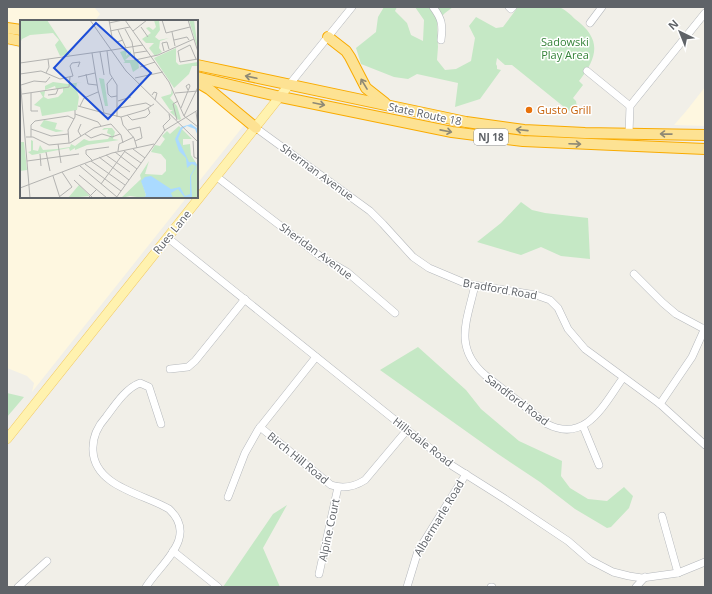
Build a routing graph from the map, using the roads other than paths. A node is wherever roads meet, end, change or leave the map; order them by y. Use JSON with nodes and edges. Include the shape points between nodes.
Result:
{"nodes":[{"id":1,"x":352,"y":7,"type":"edge"},
{"id":2,"x":433,"y":7,"type":"edge"},
{"id":3,"x":602,"y":7,"type":"edge"},
{"id":4,"x":705,"y":13,"type":"edge"},
{"id":5,"x":590,"y":24,"type":"dead end"},
{"id":6,"x":7,"y":28,"type":"edge"},
{"id":7,"x":20,"y":30,"type":"edge"},
{"id":8,"x":328,"y":37,"type":"junction"},
{"id":9,"x":7,"y":38,"type":"edge"},
{"id":10,"x":441,"y":40,"type":"dead end"},
{"id":11,"x":20,"y":41,"type":"edge"},
{"id":12,"x":198,"y":65,"type":"edge"},
{"id":13,"x":587,"y":71,"type":"dead end"},
{"id":14,"x":198,"y":78,"type":"edge"},
{"id":15,"x":198,"y":83,"type":"edge"},
{"id":16,"x":289,"y":85,"type":"junction"},
{"id":17,"x":281,"y":96,"type":"junction"},
{"id":18,"x":630,"y":106,"type":"junction"},
{"id":19,"x":408,"y":110,"type":"junction"},
{"id":20,"x":256,"y":128,"type":"junction"},
{"id":21,"x":629,"y":133,"type":"junction"},
{"id":22,"x":705,"y":134,"type":"edge"},
{"id":23,"x":705,"y":149,"type":"edge"},
{"id":24,"x":217,"y":177,"type":"junction"},
{"id":25,"x":378,"y":218,"type":"joint"},
{"id":26,"x":168,"y":238,"type":"junction"},
{"id":27,"x":634,"y":274,"type":"dead end"},
{"id":28,"x":475,"y":286,"type":"junction"},
{"id":29,"x":245,"y":299,"type":"junction"},
{"id":30,"x":395,"y":313,"type":"dead end"},
{"id":31,"x":705,"y":329,"type":"edge"},
{"id":32,"x":316,"y":357,"type":"junction"},
{"id":33,"x":170,"y":369,"type":"dead end"},
{"id":34,"x":623,"y":378,"type":"junction"},
{"id":35,"x":660,"y":404,"type":"junction"},
{"id":36,"x":161,"y":424,"type":"dead end"},
{"id":37,"x":583,"y":426,"type":"junction"},
{"id":38,"x":260,"y":427,"type":"junction"},
{"id":39,"x":407,"y":430,"type":"junction"},
{"id":40,"x":7,"y":439,"type":"edge"},
{"id":41,"x":705,"y":445,"type":"edge"},
{"id":42,"x":599,"y":465,"type":"dead end"},
{"id":43,"x":466,"y":474,"type":"junction"},
{"id":44,"x":338,"y":487,"type":"junction"},
{"id":45,"x":228,"y":497,"type":"dead end"},
{"id":46,"x":662,"y":516,"type":"dead end"},
{"id":47,"x":173,"y":551,"type":"junction"},
{"id":48,"x":47,"y":561,"type":"dead end"},
{"id":49,"x":705,"y":562,"type":"edge"},
{"id":50,"x":678,"y":573,"type":"junction"},
{"id":51,"x":320,"y":574,"type":"dead end"},
{"id":52,"x":645,"y":578,"type":"junction"},
{"id":53,"x":18,"y":587,"type":"edge"},
{"id":54,"x":146,"y":587,"type":"edge"},
{"id":55,"x":218,"y":587,"type":"edge"},
{"id":56,"x":407,"y":587,"type":"edge"},
{"id":57,"x":636,"y":587,"type":"edge"}],
"edges":[{"from":1,"to":8,"type":"street","name":"Rues Lane"},
{"from":2,"to":10,"type":"street","via":[[443,28]]},
{"from":3,"to":5,"type":"street"},
{"from":4,"to":18,"type":"street"},
{"from":6,"to":7,"type":"highway"},
{"from":8,"to":16,"type":"street","name":"Rues Lane"},
{"from":19,"to":8,"type":"highway","one_way":true,"via":[[386,104],[366,88],[346,51]]},
{"from":9,"to":11,"type":"highway"},
{"from":16,"to":12,"type":"highway","name":"State Route 18","number":"NJ 18","one_way":true},
{"from":13,"to":18,"type":"street"},
{"from":14,"to":17,"type":"highway","name":"State Route 18","number":"NJ 18"},
{"from":15,"to":20,"type":"highway"},
{"from":16,"to":17,"type":"main road","name":"Rues Lane"},
{"from":16,"to":19,"type":"highway","name":"State Route 18","number":"NJ 18"},
{"from":17,"to":20,"type":"main road","name":"Rues Lane"},
{"from":17,"to":23,"type":"highway","name":"State Route 18","number":"NJ 18","one_way":true,"via":[[452,132],[522,141]]},
{"from":18,"to":21,"type":"street"},
{"from":21,"to":19,"type":"highway","name":"State Route 18","number":"NJ 18","one_way":true,"via":[[524,130]]},
{"from":20,"to":24,"type":"main road","name":"Rues Lane"},
{"from":20,"to":25,"type":"street","name":"Sherman Avenue"},
{"from":22,"to":21,"type":"highway","name":"State Route 18","number":"NJ 18","one_way":true},
{"from":24,"to":26,"type":"main road","name":"Rues Lane"},
{"from":24,"to":30,"type":"street","name":"Sheridan Avenue","via":[[321,257],[347,272]]},
{"from":25,"to":28,"type":"street","name":"Bradford Road","via":[[413,257],[451,279]]},
{"from":26,"to":29,"type":"street","name":"Hillsdale Road"},
{"from":26,"to":40,"type":"main road","name":"Rues Lane"},
{"from":27,"to":31,"type":"street","via":[[676,314]]},
{"from":28,"to":34,"type":"street","name":"Bradford Road","via":[[536,295],[550,300],[558,308],[568,329],[579,343]]},
{"from":28,"to":37,"type":"street","name":"Sandford Road","via":[[465,336],[467,351],[473,364],[554,428],[569,430]]},
{"from":29,"to":32,"type":"street","name":"Hillsdale Road"},
{"from":29,"to":33,"type":"street","via":[[195,361],[188,367]]},
{"from":31,"to":35,"type":"street","via":[[692,357]]},
{"from":32,"to":38,"type":"street"},
{"from":32,"to":39,"type":"street","name":"Hillsdale Road"},
{"from":34,"to":35,"type":"street","name":"Bradford Road"},
{"from":34,"to":37,"type":"street","via":[[592,419]]},
{"from":35,"to":41,"type":"street","name":"Bradford Road"},
{"from":36,"to":47,"type":"street","via":[[149,387],[140,383],[135,385],[97,429],[93,454],[99,470],[108,480],[174,513],[181,532]]},
{"from":37,"to":42,"type":"street"},
{"from":38,"to":44,"type":"street","name":"Birch Hill Road","via":[[331,485]]},
{"from":38,"to":45,"type":"street","via":[[245,453]]},
{"from":39,"to":43,"type":"street","name":"Hillsdale Road"},
{"from":39,"to":44,"type":"street","name":"Birch Hill Road","via":[[365,480],[356,485]]},
{"from":43,"to":52,"type":"street","name":"Hillsdale Road","via":[[568,541],[590,560],[613,572]]},
{"from":43,"to":56,"type":"street","name":"Albermarle Road","via":[[418,551]]},
{"from":44,"to":51,"type":"street","name":"Alpine Court"},
{"from":46,"to":50,"type":"street"},
{"from":47,"to":54,"type":"street"},
{"from":47,"to":55,"type":"street"},
{"from":48,"to":53,"type":"street"},
{"from":49,"to":50,"type":"street","name":"Hillsdale Road"},
{"from":50,"to":52,"type":"street","name":"Hillsdale Road"},
{"from":52,"to":57,"type":"street"}]}
